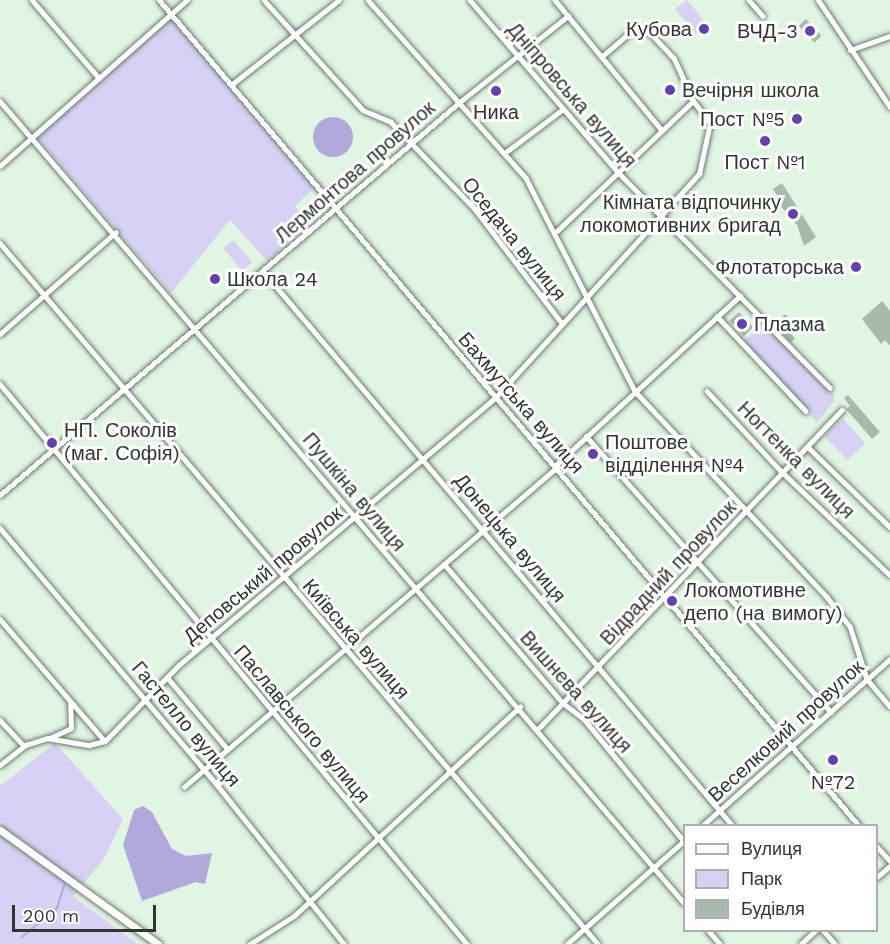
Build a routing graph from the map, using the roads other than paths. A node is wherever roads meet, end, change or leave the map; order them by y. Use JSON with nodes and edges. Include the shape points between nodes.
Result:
{"nodes":[{"id":1,"x":32,"y":0,"type":"edge"},
{"id":2,"x":159,"y":0,"type":"edge"},
{"id":3,"x":188,"y":0,"type":"edge"},
{"id":4,"x":264,"y":0,"type":"edge"},
{"id":5,"x":339,"y":0,"type":"edge"},
{"id":6,"x":368,"y":0,"type":"edge"},
{"id":7,"x":470,"y":0,"type":"edge"},
{"id":8,"x":555,"y":0,"type":"edge"},
{"id":9,"x":749,"y":0,"type":"edge"},
{"id":10,"x":818,"y":0,"type":"edge"},
{"id":11,"x":171,"y":15,"type":"junction"},
{"id":12,"x":568,"y":16,"type":"junction"},
{"id":13,"x":763,"y":16,"type":"dead end"},
{"id":14,"x":294,"y":34,"type":"junction"},
{"id":15,"x":890,"y":36,"type":"edge"},
{"id":16,"x":849,"y":51,"type":"junction"},
{"id":17,"x":516,"y":56,"type":"junction"},
{"id":18,"x":602,"y":57,"type":"junction"},
{"id":19,"x":99,"y":78,"type":"junction"},
{"id":20,"x":231,"y":85,"type":"junction"},
{"id":21,"x":0,"y":100,"type":"edge"},
{"id":22,"x":461,"y":101,"type":"junction"},
{"id":23,"x":693,"y":101,"type":"junction"},
{"id":24,"x":890,"y":107,"type":"edge"},
{"id":25,"x":563,"y":109,"type":"junction"},
{"id":26,"x":660,"y":128,"type":"junction"},
{"id":27,"x":32,"y":138,"type":"junction"},
{"id":28,"x":413,"y":145,"type":"junction"},
{"id":29,"x":506,"y":152,"type":"junction"},
{"id":30,"x":0,"y":166,"type":"edge"},
{"id":31,"x":619,"y":173,"type":"junction"},
{"id":32,"x":336,"y":208,"type":"junction"},
{"id":33,"x":659,"y":214,"type":"junction"},
{"id":34,"x":557,"y":231,"type":"junction"},
{"id":35,"x":116,"y":232,"type":"junction"},
{"id":36,"x":0,"y":243,"type":"edge"},
{"id":37,"x":263,"y":271,"type":"junction"},
{"id":38,"x":588,"y":294,"type":"junction"},
{"id":39,"x":44,"y":296,"type":"junction"},
{"id":40,"x":740,"y":296,"type":"junction"},
{"id":41,"x":717,"y":316,"type":"junction"},
{"id":42,"x":562,"y":323,"type":"junction"},
{"id":43,"x":196,"y":327,"type":"junction"},
{"id":44,"x":0,"y":334,"type":"edge"},
{"id":45,"x":0,"y":384,"type":"edge"},
{"id":46,"x":122,"y":387,"type":"junction"},
{"id":47,"x":830,"y":387,"type":"dead end"},
{"id":48,"x":707,"y":391,"type":"dead end"},
{"id":49,"x":634,"y":392,"type":"junction"},
{"id":50,"x":496,"y":397,"type":"junction"},
{"id":51,"x":842,"y":410,"type":"dead end"},
{"id":52,"x":806,"y":411,"type":"dead end"},
{"id":53,"x":586,"y":436,"type":"junction"},
{"id":54,"x":55,"y":447,"type":"junction"},
{"id":55,"x":808,"y":447,"type":"junction"},
{"id":56,"x":424,"y":458,"type":"junction"},
{"id":57,"x":557,"y":466,"type":"junction"},
{"id":58,"x":786,"y":473,"type":"junction"},
{"id":59,"x":0,"y":495,"type":"edge"},
{"id":60,"x":745,"y":513,"type":"junction"},
{"id":61,"x":354,"y":518,"type":"junction"},
{"id":62,"x":890,"y":527,"type":"edge"},
{"id":63,"x":0,"y":528,"type":"edge"},
{"id":64,"x":484,"y":531,"type":"junction"},
{"id":65,"x":699,"y":561,"type":"junction"},
{"id":66,"x":445,"y":565,"type":"junction"},
{"id":67,"x":890,"y":575,"type":"edge"},
{"id":68,"x":284,"y":579,"type":"junction"},
{"id":69,"x":416,"y":589,"type":"junction"},
{"id":70,"x":665,"y":597,"type":"junction"},
{"id":71,"x":0,"y":619,"type":"edge"},
{"id":72,"x":211,"y":639,"type":"junction"},
{"id":73,"x":345,"y":647,"type":"junction"},
{"id":74,"x":890,"y":659,"type":"edge"},
{"id":75,"x":600,"y":666,"type":"junction"},
{"id":76,"x":167,"y":677,"type":"junction"},
{"id":77,"x":867,"y":679,"type":"junction"},
{"id":78,"x":146,"y":699,"type":"junction"},
{"id":79,"x":70,"y":700,"type":"junction"},
{"id":80,"x":563,"y":703,"type":"junction"},
{"id":81,"x":890,"y":706,"type":"edge"},
{"id":82,"x":520,"y":707,"type":"junction"},
{"id":83,"x":270,"y":710,"type":"junction"},
{"id":84,"x":831,"y":712,"type":"junction"},
{"id":85,"x":0,"y":720,"type":"edge"},
{"id":86,"x":539,"y":728,"type":"junction"},
{"id":87,"x":47,"y":738,"type":"junction"},
{"id":88,"x":105,"y":741,"type":"junction"},
{"id":89,"x":24,"y":747,"type":"junction"},
{"id":90,"x":226,"y":747,"type":"junction"},
{"id":91,"x":792,"y":747,"type":"junction"},
{"id":92,"x":0,"y":765,"type":"edge"},
{"id":93,"x":203,"y":767,"type":"junction"},
{"id":94,"x":450,"y":772,"type":"junction"},
{"id":95,"x":184,"y":787,"type":"dead end"},
{"id":96,"x":720,"y":810,"type":"junction"},
{"id":97,"x":703,"y":824,"type":"edge"},
{"id":98,"x":732,"y":824,"type":"edge"},
{"id":99,"x":858,"y":824,"type":"edge"},
{"id":100,"x":0,"y":830,"type":"edge"},
{"id":101,"x":379,"y":838,"type":"junction"},
{"id":102,"x":683,"y":840,"type":"edge"},
{"id":103,"x":683,"y":842,"type":"edge"},
{"id":104,"x":878,"y":849,"type":"edge"},
{"id":105,"x":890,"y":864,"type":"edge"},
{"id":106,"x":654,"y":868,"type":"junction"},
{"id":107,"x":878,"y":876,"type":"edge"},
{"id":108,"x":310,"y":901,"type":"junction"},
{"id":109,"x":683,"y":902,"type":"edge"},
{"id":110,"x":585,"y":929,"type":"junction"},
{"id":111,"x":710,"y":932,"type":"edge"},
{"id":112,"x":814,"y":932,"type":"edge"},
{"id":113,"x":825,"y":932,"type":"edge"},
{"id":114,"x":158,"y":944,"type":"edge"},
{"id":115,"x":250,"y":944,"type":"edge"},
{"id":116,"x":344,"y":944,"type":"edge"},
{"id":117,"x":467,"y":944,"type":"edge"},
{"id":118,"x":567,"y":944,"type":"edge"},
{"id":119,"x":598,"y":944,"type":"edge"},
{"id":120,"x":720,"y":944,"type":"edge"},
{"id":121,"x":801,"y":944,"type":"edge"},
{"id":122,"x":835,"y":944,"type":"edge"}],
"edges":[{"from":1,"to":19,"type":"street"},
{"from":2,"to":11,"type":"street","name":"Бахмутська вулиця"},
{"from":3,"to":11,"type":"street"},
{"from":4,"to":14,"type":"street","name":"Оседача вулиця"},
{"from":5,"to":14,"type":"street"},
{"from":6,"to":22,"type":"street"},
{"from":7,"to":17,"type":"street","name":"Дніпровська вулиця"},
{"from":8,"to":12,"type":"street"},
{"from":9,"to":13,"type":"street"},
{"from":10,"to":16,"type":"street"},
{"from":11,"to":19,"type":"street"},
{"from":11,"to":20,"type":"street","name":"Бахмутська вулиця"},
{"from":12,"to":17,"type":"street","name":"Лермонтова провулок"},
{"from":12,"to":18,"type":"street"},
{"from":14,"to":20,"type":"street"},
{"from":14,"to":28,"type":"street","name":"Оседача вулиця","via":[[363,110],[391,122]]},
{"from":15,"to":16,"type":"street"},
{"from":16,"to":24,"type":"street"},
{"from":17,"to":22,"type":"street","name":"Лермонтова провулок"},
{"from":17,"to":25,"type":"street","name":"Дніпровська вулиця"},
{"from":18,"to":23,"type":"street","via":[[637,27],[651,33],[674,59]]},
{"from":18,"to":26,"type":"street"},
{"from":19,"to":27,"type":"street"},
{"from":20,"to":32,"type":"street","name":"Бахмутська вулиця"},
{"from":21,"to":27,"type":"street","name":"Пушкіна вулиця"},
{"from":22,"to":28,"type":"street","name":"Лермонтова провулок"},
{"from":22,"to":29,"type":"street"},
{"from":23,"to":26,"type":"street"},
{"from":23,"to":33,"type":"street","name":"Деповський провулок","via":[[710,123],[699,174]]},
{"from":25,"to":29,"type":"street"},
{"from":25,"to":31,"type":"street","name":"Дніпровська вулиця"},
{"from":26,"to":31,"type":"street"},
{"from":27,"to":30,"type":"street"},
{"from":27,"to":35,"type":"street","name":"Пушкіна вулиця"},
{"from":28,"to":32,"type":"street","name":"Лермонтова провулок"},
{"from":28,"to":42,"type":"street","name":"Оседача вулиця","via":[[475,209]]},
{"from":29,"to":34,"type":"street"},
{"from":31,"to":33,"type":"street","name":"Дніпровська вулиця"},
{"from":31,"to":34,"type":"street"},
{"from":32,"to":37,"type":"street","name":"Лермонтова провулок"},
{"from":32,"to":50,"type":"street","name":"Бахмутська вулиця"},
{"from":33,"to":38,"type":"street","name":"Деповський провулок"},
{"from":33,"to":40,"type":"street","name":"Дніпровська вулиця"},
{"from":34,"to":38,"type":"street"},
{"from":35,"to":39,"type":"street"},
{"from":35,"to":43,"type":"street","name":"Пушкіна вулиця"},
{"from":36,"to":39,"type":"street","name":"Київська вулиця"},
{"from":37,"to":43,"type":"street","name":"Лермонтова провулок"},
{"from":37,"to":56,"type":"street","name":"Донецька вулиця"},
{"from":38,"to":42,"type":"street","name":"Деповський провулок"},
{"from":38,"to":49,"type":"street"},
{"from":39,"to":44,"type":"street"},
{"from":39,"to":46,"type":"street","name":"Київська вулиця"},
{"from":40,"to":41,"type":"street"},
{"from":40,"to":47,"type":"street","name":"Дніпровська вулиця"},
{"from":41,"to":49,"type":"street"},
{"from":41,"to":52,"type":"street"},
{"from":42,"to":50,"type":"street","name":"Деповський провулок"},
{"from":43,"to":46,"type":"street","name":"Лермонтова провулок"},
{"from":43,"to":61,"type":"street","name":"Пушкіна вулиця"},
{"from":45,"to":54,"type":"street","name":"Паславського вулиця"},
{"from":46,"to":54,"type":"street","name":"Лермонтова провулок"},
{"from":46,"to":68,"type":"street","name":"Київська вулиця"},
{"from":48,"to":58,"type":"street","name":"Ногтенка вулиця"},
{"from":49,"to":53,"type":"street"},
{"from":49,"to":60,"type":"street"},
{"from":50,"to":56,"type":"street","name":"Деповський провулок"},
{"from":50,"to":57,"type":"street","name":"Бахмутська вулиця"},
{"from":51,"to":55,"type":"street","name":"Відрадний провулок"},
{"from":53,"to":57,"type":"street"},
{"from":53,"to":65,"type":"street"},
{"from":54,"to":59,"type":"street","name":"Лермонтова провулок"},
{"from":54,"to":72,"type":"street","name":"Паславського вулиця"},
{"from":55,"to":58,"type":"street","name":"Відрадний провулок"},
{"from":55,"to":62,"type":"street"},
{"from":56,"to":61,"type":"street","name":"Деповський провулок"},
{"from":56,"to":64,"type":"street","name":"Донецька вулиця"},
{"from":57,"to":64,"type":"street"},
{"from":57,"to":70,"type":"street","name":"Бахмутська вулиця"},
{"from":58,"to":60,"type":"street","name":"Відрадний провулок"},
{"from":58,"to":67,"type":"street","name":"Ногтенка вулиця"},
{"from":60,"to":65,"type":"street","name":"Відрадний провулок"},
{"from":60,"to":77,"type":"street","via":[[850,626]]},
{"from":61,"to":68,"type":"street","name":"Деповський провулок"},
{"from":61,"to":69,"type":"street","name":"Пушкіна вулиця"},
{"from":63,"to":78,"type":"street","name":"Гастелло вулиця"},
{"from":64,"to":66,"type":"street"},
{"from":64,"to":75,"type":"street","name":"Донецька вулиця"},
{"from":65,"to":70,"type":"street","name":"Відрадний провулок"},
{"from":65,"to":84,"type":"street"},
{"from":66,"to":69,"type":"street"},
{"from":66,"to":80,"type":"street","name":"Вишнева вулиця"},
{"from":68,"to":72,"type":"street","name":"Деповський провулок"},
{"from":68,"to":73,"type":"street","name":"Київська вулиця"},
{"from":69,"to":73,"type":"street"},
{"from":69,"to":82,"type":"street","name":"Пушкіна вулиця"},
{"from":70,"to":75,"type":"street","name":"Відрадний провулок"},
{"from":70,"to":91,"type":"street","name":"Бахмутська вулиця"},
{"from":71,"to":79,"type":"street"},
{"from":72,"to":76,"type":"street","name":"Деповський провулок"},
{"from":72,"to":83,"type":"street","name":"Паславського вулиця"},
{"from":73,"to":83,"type":"street"},
{"from":73,"to":94,"type":"street","name":"Київська вулиця"},
{"from":74,"to":77,"type":"street","name":"Веселковий провулок"},
{"from":75,"to":80,"type":"street","name":"Відрадний провулок"},
{"from":75,"to":96,"type":"street","name":"Донецька вулиця"},
{"from":76,"to":78,"type":"street","name":"Деповський провулок"},
{"from":76,"to":90,"type":"street"},
{"from":77,"to":81,"type":"street"},
{"from":77,"to":84,"type":"street","name":"Веселковий провулок"},
{"from":78,"to":88,"type":"street","name":"Деповський провулок"},
{"from":78,"to":93,"type":"street","name":"Гастелло вулиця"},
{"from":79,"to":87,"type":"street","via":[[71,728]]},
{"from":79,"to":88,"type":"street"},
{"from":80,"to":86,"type":"street","name":"Відрадний провулок"},
{"from":80,"to":102,"type":"street","name":"Вишнева вулиця","via":[[584,719]]},
{"from":82,"to":86,"type":"street","name":"Пушкіна вулиця"},
{"from":82,"to":94,"type":"street"},
{"from":83,"to":90,"type":"street"},
{"from":83,"to":101,"type":"street","name":"Паславського вулиця"},
{"from":84,"to":91,"type":"street","name":"Веселковий провулок"},
{"from":85,"to":89,"type":"street"},
{"from":86,"to":106,"type":"street","name":"Пушкіна вулиця"},
{"from":87,"to":88,"type":"street","via":[[89,745]]},
{"from":87,"to":89,"type":"street"},
{"from":89,"to":92,"type":"street"},
{"from":90,"to":93,"type":"street"},
{"from":91,"to":96,"type":"street","name":"Веселковий провулок"},
{"from":91,"to":99,"type":"street","name":"Бахмутська вулиця"},
{"from":93,"to":95,"type":"street"},
{"from":93,"to":108,"type":"street","name":"Гастелло вулиця"},
{"from":94,"to":101,"type":"street"},
{"from":94,"to":110,"type":"street","name":"Київська вулиця"},
{"from":96,"to":97,"type":"street","name":"Веселковий провулок"},
{"from":96,"to":98,"type":"street","name":"Донецька вулиця"},
{"from":100,"to":114,"type":"main road"},
{"from":101,"to":108,"type":"street"},
{"from":101,"to":117,"type":"street","name":"Паславського вулиця"},
{"from":103,"to":106,"type":"street"},
{"from":104,"to":105,"type":"street"},
{"from":105,"to":107,"type":"street"},
{"from":106,"to":109,"type":"street","name":"Пушкіна вулиця"},
{"from":106,"to":110,"type":"street"},
{"from":108,"to":115,"type":"street","via":[[276,931]]},
{"from":108,"to":116,"type":"street","name":"Гастелло вулиця"},
{"from":110,"to":118,"type":"street"},
{"from":110,"to":119,"type":"street","name":"Київська вулиця"},
{"from":111,"to":120,"type":"street"},
{"from":112,"to":121,"type":"street"},
{"from":113,"to":122,"type":"street"}]}
